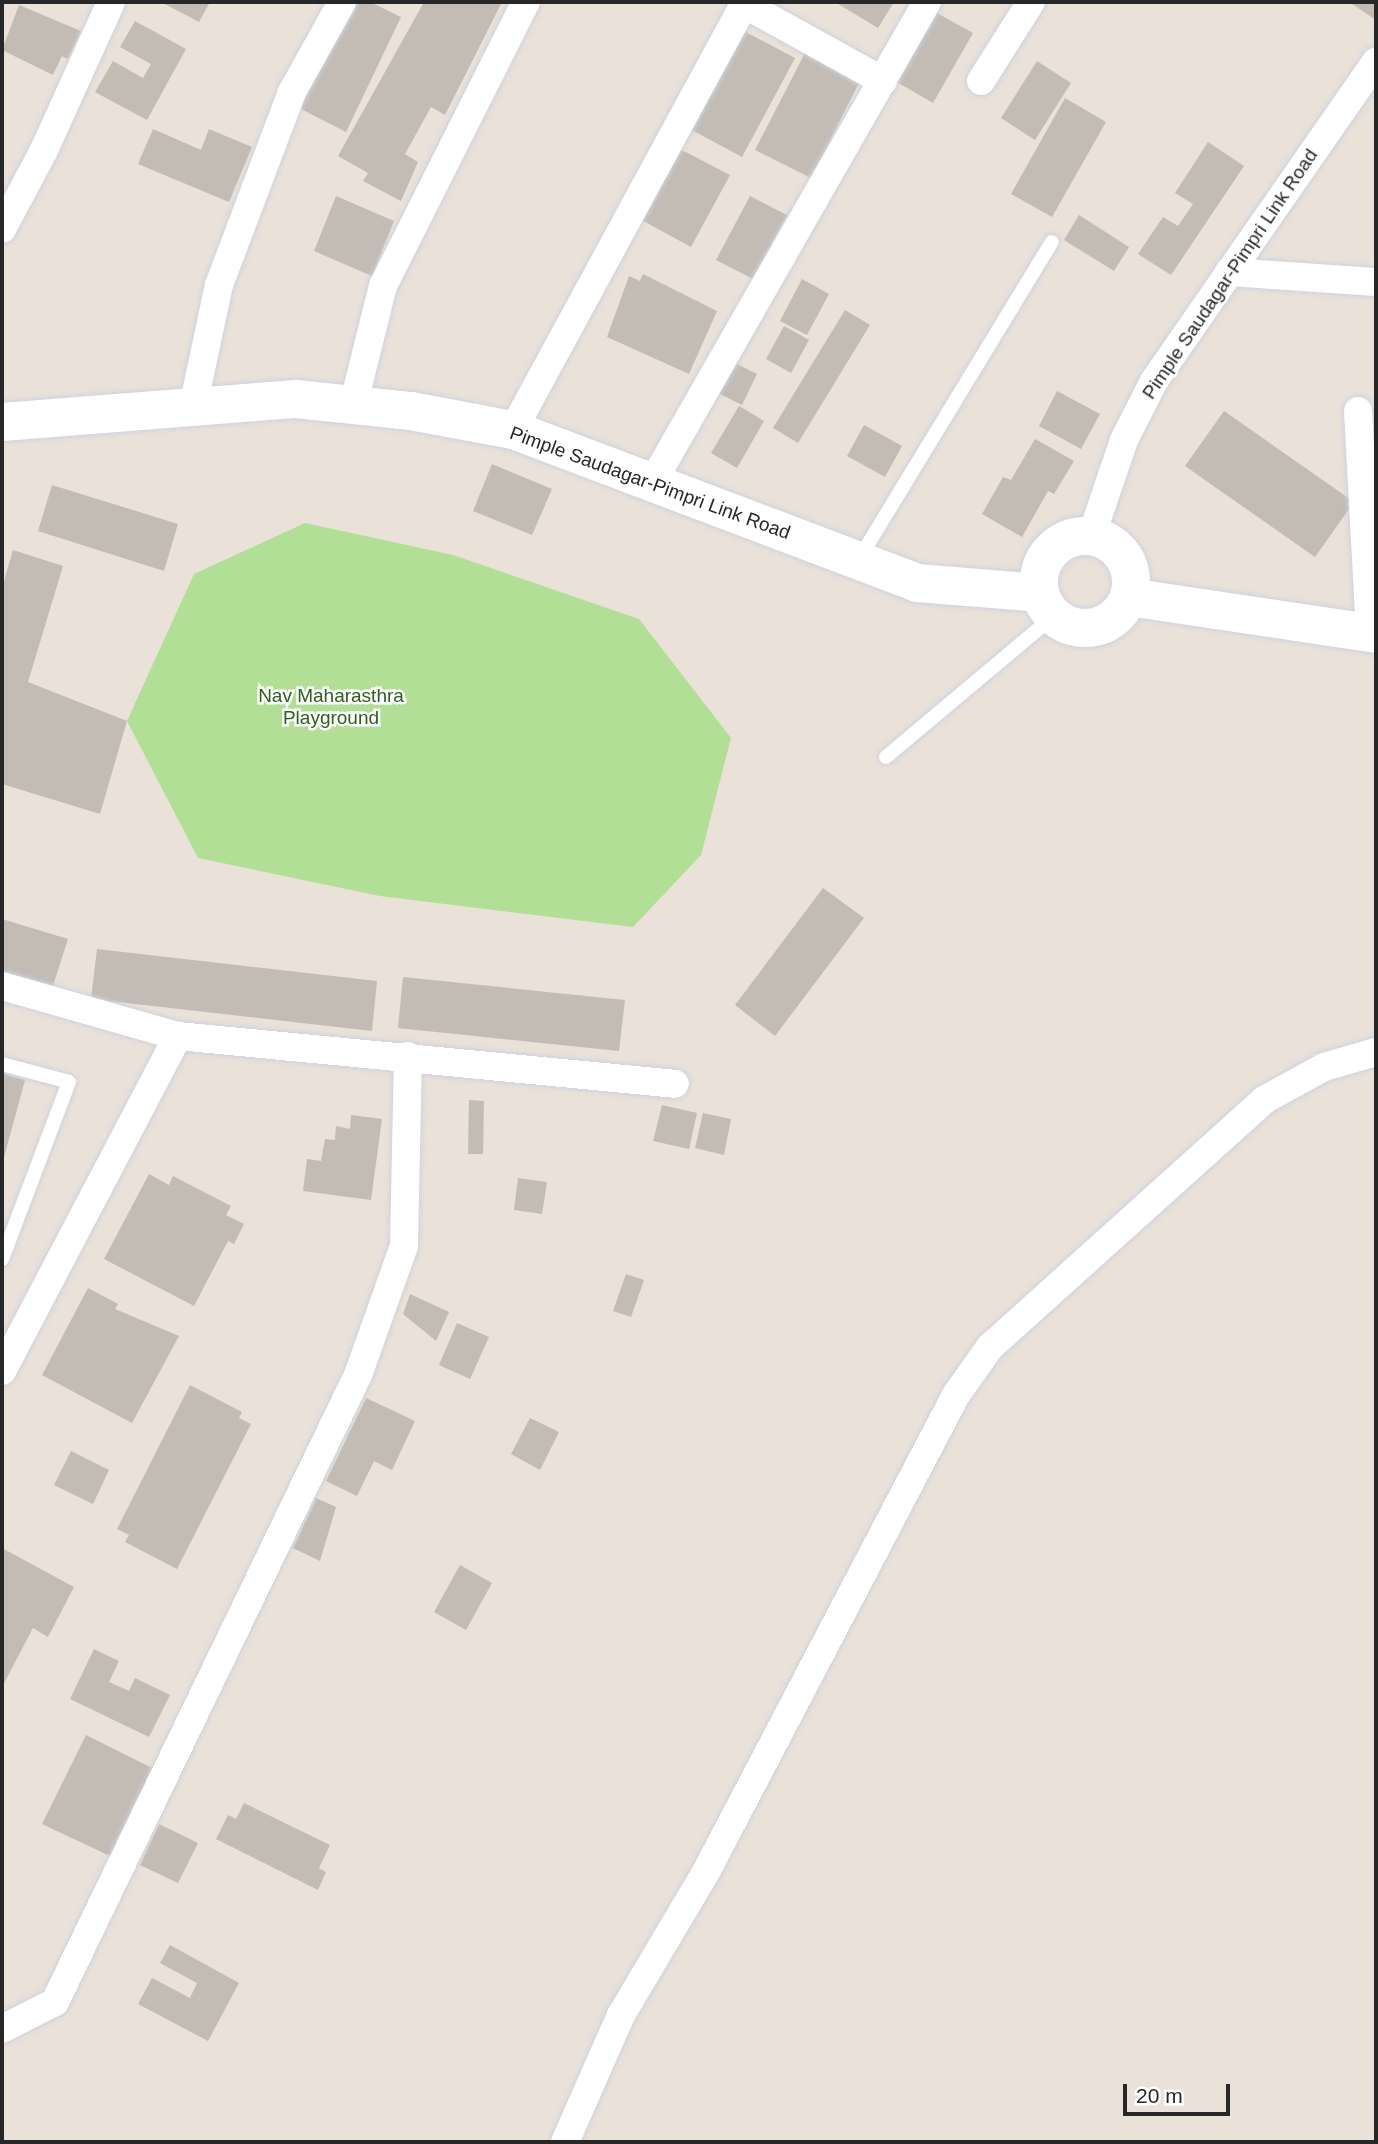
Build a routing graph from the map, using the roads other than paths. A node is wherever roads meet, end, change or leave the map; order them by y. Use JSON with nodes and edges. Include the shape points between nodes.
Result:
{"nodes":[{"id":1,"x":111,"y":2,"type":"edge"},
{"id":2,"x":342,"y":2,"type":"edge"},
{"id":3,"x":526,"y":2,"type":"edge"},
{"id":4,"x":927,"y":2,"type":"edge"},
{"id":5,"x":1031,"y":2,"type":"edge"},
{"id":6,"x":744,"y":3,"type":"edge"},
{"id":7,"x":1376,"y":61,"type":"edge"},
{"id":8,"x":883,"y":81,"type":"junction"},
{"id":9,"x":981,"y":81,"type":"dead end"},
{"id":10,"x":2,"y":229,"type":"edge"},
{"id":11,"x":1052,"y":242,"type":"dead end"},
{"id":12,"x":1229,"y":272,"type":"junction"},
{"id":13,"x":1376,"y":282,"type":"edge"},
{"id":14,"x":354,"y":402,"type":"junction"},
{"id":15,"x":192,"y":407,"type":"junction"},
{"id":16,"x":1358,"y":411,"type":"dead end"},
{"id":17,"x":2,"y":422,"type":"edge"},
{"id":18,"x":513,"y":430,"type":"junction"},
{"id":19,"x":652,"y":483,"type":"junction"},
{"id":20,"x":1091,"y":537,"type":"junction"},
{"id":21,"x":858,"y":560,"type":"junction"},
{"id":22,"x":1129,"y":597,"type":"junction"},
{"id":23,"x":1047,"y":605,"type":"junction"},
{"id":24,"x":1373,"y":634,"type":"edge"},
{"id":25,"x":886,"y":757,"type":"dead end"},
{"id":26,"x":2,"y":986,"type":"edge"},
{"id":27,"x":178,"y":1036,"type":"junction"},
{"id":28,"x":1376,"y":1052,"type":"edge"},
{"id":29,"x":408,"y":1056,"type":"junction"},
{"id":30,"x":2,"y":1063,"type":"edge"},
{"id":31,"x":675,"y":1084,"type":"dead end"},
{"id":32,"x":2,"y":1259,"type":"edge"},
{"id":33,"x":2,"y":1371,"type":"edge"},
{"id":34,"x":2,"y":2029,"type":"edge"},
{"id":35,"x":565,"y":2142,"type":"edge"}],
"edges":[{"from":1,"to":10,"type":"street","via":[[44,150]]},
{"from":2,"to":15,"type":"street","via":[[292,92],[219,285]]},
{"from":3,"to":14,"type":"street","via":[[383,286]]},
{"from":4,"to":8,"type":"street"},
{"from":5,"to":9,"type":"street"},
{"from":6,"to":8,"type":"street"},
{"from":6,"to":18,"type":"street"},
{"from":7,"to":12,"type":"street","name":"Pimple Saudagar-Pimpri Link Road"},
{"from":8,"to":19,"type":"street"},
{"from":11,"to":21,"type":"lane"},
{"from":12,"to":13,"type":"street"},
{"from":12,"to":20,"type":"street","name":"Pimple Saudagar-Pimpri Link Road","via":[[1147,393],[1124,440]]},
{"from":14,"to":15,"type":"street","name":"Pimple Saudagar-Pimpri Link Road","via":[[296,399]]},
{"from":14,"to":18,"type":"street","name":"Pimple Saudagar-Pimpri Link Road"},
{"from":15,"to":17,"type":"street","name":"Pimple Saudagar-Pimpri Link Road"},
{"from":16,"to":24,"type":"street"},
{"from":18,"to":19,"type":"street","name":"Pimple Saudagar-Pimpri Link Road"},
{"from":19,"to":21,"type":"street","name":"Pimple Saudagar-Pimpri Link Road"},
{"from":20,"to":22,"type":"street","via":[[1122,554],[1130,570]]},
{"from":20,"to":23,"type":"street","via":[[1065,540],[1050,551],[1041,566]]},
{"from":21,"to":23,"type":"street","name":"Pimple Saudagar-Pimpri Link Road","via":[[917,583]]},
{"from":22,"to":23,"type":"street","via":[[1112,619],[1096,627],[1079,628]]},
{"from":22,"to":24,"type":"street"},
{"from":23,"to":25,"type":"lane"},
{"from":26,"to":27,"type":"street"},
{"from":27,"to":29,"type":"street"},
{"from":27,"to":33,"type":"street"},
{"from":28,"to":35,"type":"street","via":[[1324,1066],[1264,1100],[990,1347],[956,1395],[707,1870],[621,2015]]},
{"from":29,"to":31,"type":"street"},
{"from":29,"to":34,"type":"street","via":[[404,1246],[358,1375],[55,2002]]},
{"from":30,"to":32,"type":"lane","via":[[69,1082]]}]}
